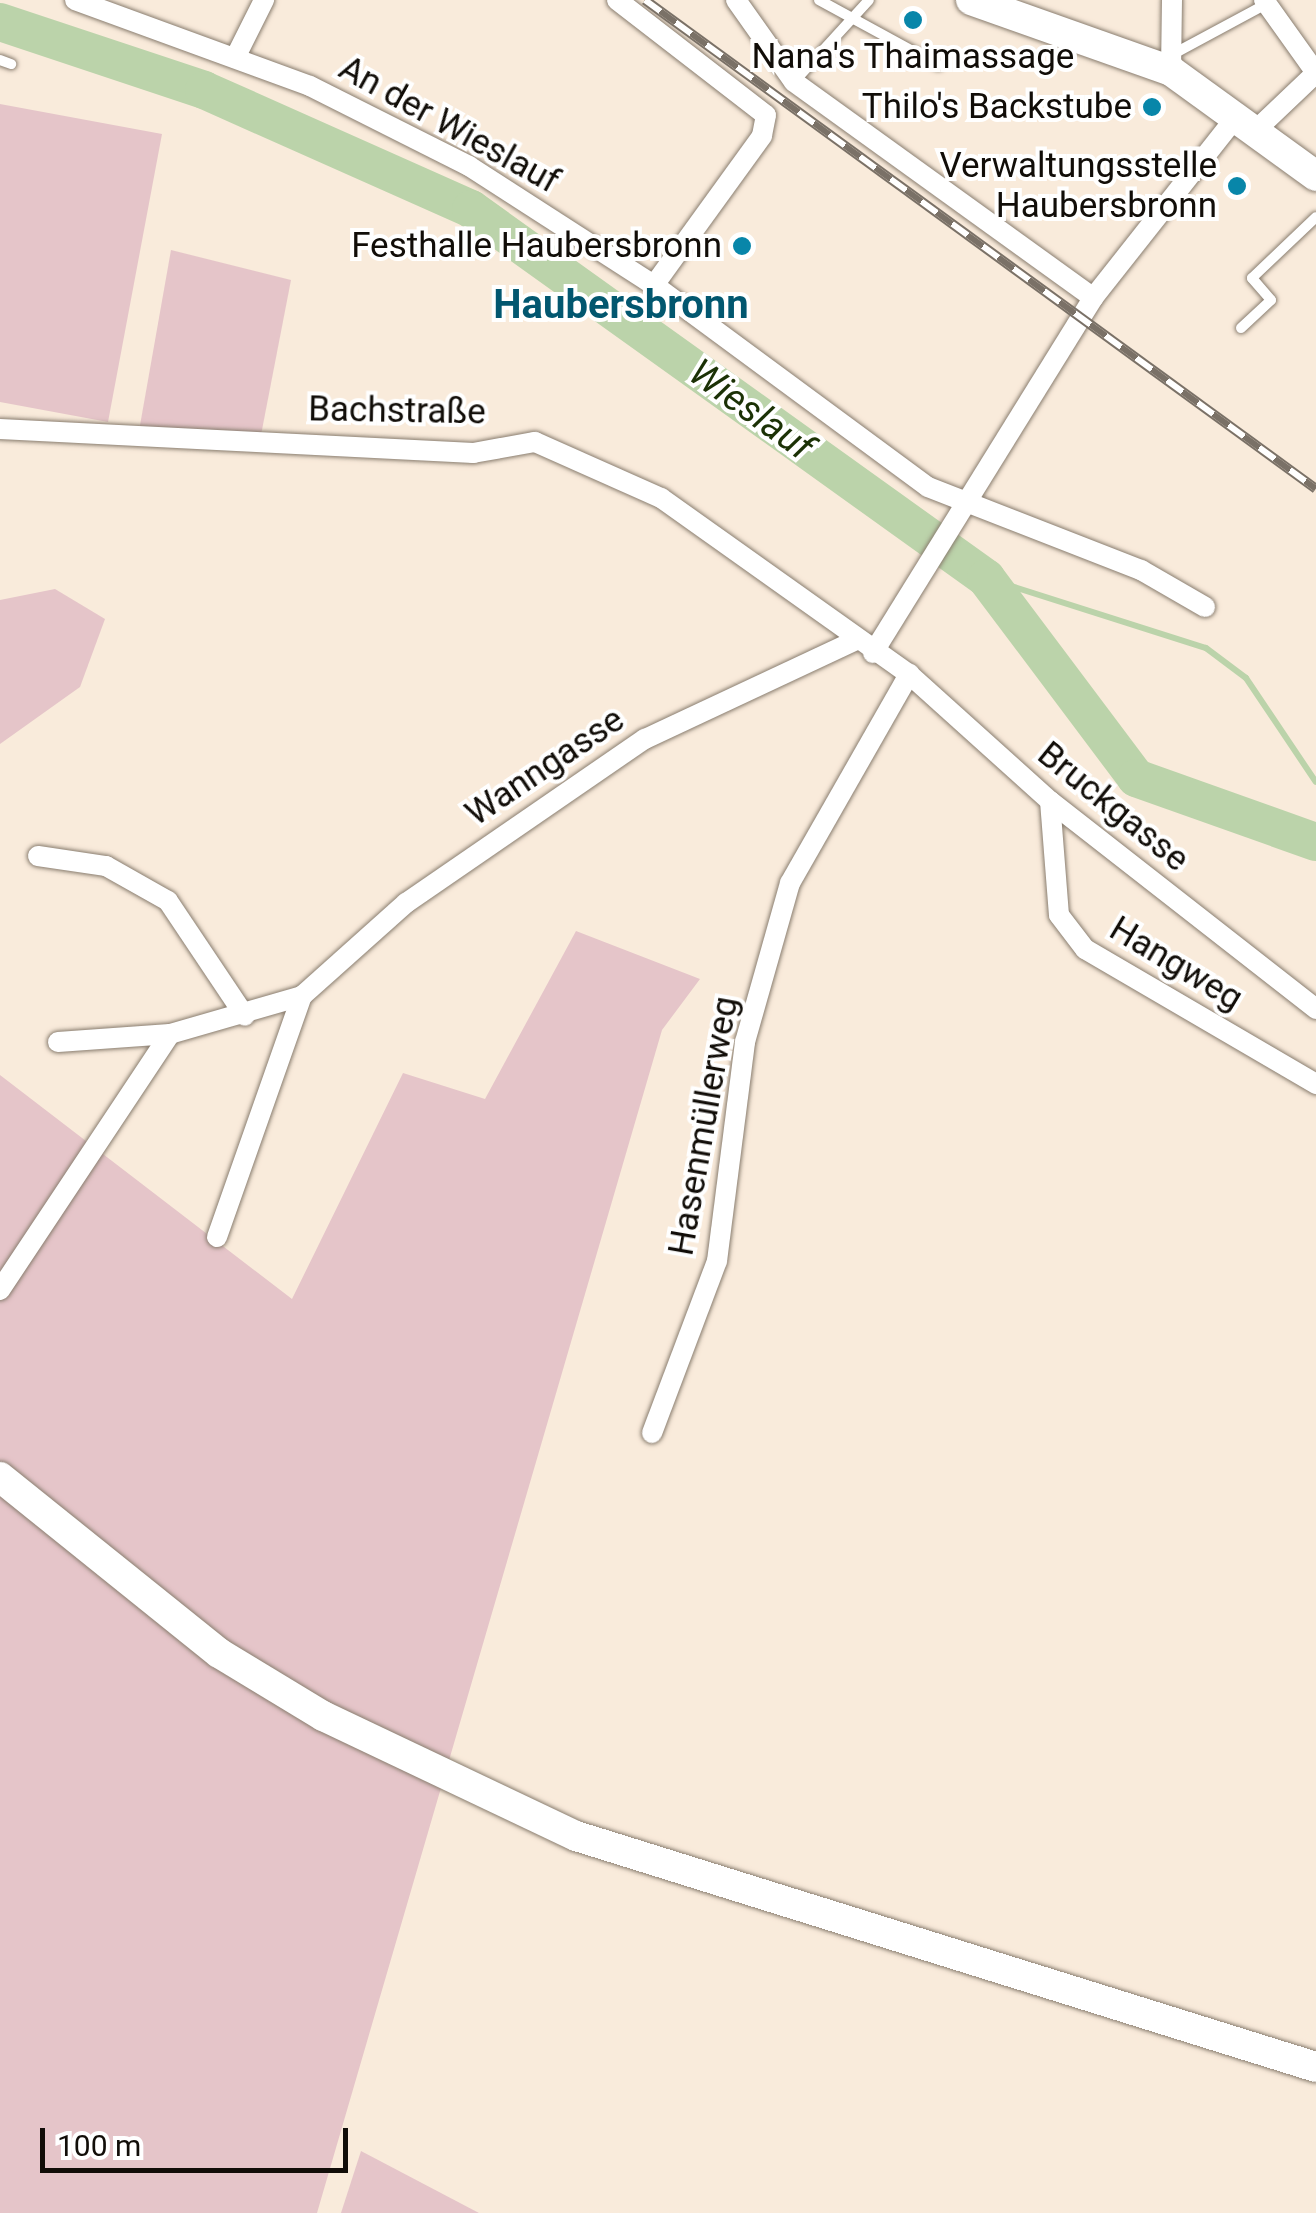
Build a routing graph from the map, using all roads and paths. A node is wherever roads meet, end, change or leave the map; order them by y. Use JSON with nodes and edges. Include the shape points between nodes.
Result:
{"nodes":[{"id":1,"x":75,"y":0,"type":"edge"},
{"id":2,"x":264,"y":0,"type":"edge"},
{"id":3,"x":618,"y":0,"type":"edge"},
{"id":4,"x":736,"y":0,"type":"edge"},
{"id":5,"x":819,"y":0,"type":"edge"},
{"id":6,"x":869,"y":0,"type":"edge"},
{"id":7,"x":971,"y":0,"type":"edge"},
{"id":8,"x":1172,"y":0,"type":"edge"},
{"id":9,"x":1265,"y":2,"type":"edge"},
{"id":10,"x":850,"y":21,"type":"junction"},
{"id":11,"x":235,"y":58,"type":"junction"},
{"id":12,"x":1174,"y":62,"type":"junction"},
{"id":13,"x":938,"y":65,"type":"dead end"},
{"id":14,"x":1316,"y":73,"type":"edge"},
{"id":15,"x":794,"y":82,"type":"junction"},
{"id":16,"x":1246,"y":123,"type":"junction"},
{"id":17,"x":1316,"y":176,"type":"edge"},
{"id":18,"x":1316,"y":218,"type":"edge"},
{"id":19,"x":654,"y":285,"type":"junction"},
{"id":20,"x":1093,"y":298,"type":"junction"},
{"id":21,"x":1241,"y":328,"type":"dead end"},
{"id":22,"x":0,"y":429,"type":"edge"},
{"id":23,"x":964,"y":508,"type":"junction"},
{"id":24,"x":1206,"y":608,"type":"dead end"},
{"id":25,"x":854,"y":641,"type":"junction"},
{"id":26,"x":873,"y":652,"type":"junction"},
{"id":27,"x":909,"y":674,"type":"junction"},
{"id":28,"x":1050,"y":802,"type":"junction"},
{"id":29,"x":38,"y":856,"type":"dead end"},
{"id":30,"x":302,"y":996,"type":"junction"},
{"id":31,"x":1316,"y":1009,"type":"edge"},
{"id":32,"x":245,"y":1016,"type":"junction"},
{"id":33,"x":170,"y":1034,"type":"junction"},
{"id":34,"x":58,"y":1042,"type":"dead end"},
{"id":35,"x":1316,"y":1084,"type":"edge"},
{"id":36,"x":217,"y":1238,"type":"dead end"},
{"id":37,"x":0,"y":1290,"type":"edge"},
{"id":38,"x":652,"y":1433,"type":"dead end"},
{"id":39,"x":0,"y":1477,"type":"edge"},
{"id":40,"x":1316,"y":2067,"type":"edge"}],
"edges":[{"from":1,"to":11,"type":"street","name":"An der Wieslauf"},
{"from":2,"to":11,"type":"street"},
{"from":3,"to":19,"type":"street","via":[[766,115],[762,136]]},
{"from":4,"to":15,"type":"street"},
{"from":5,"to":10,"type":"lane"},
{"from":6,"to":10,"type":"lane"},
{"from":7,"to":12,"type":"main road"},
{"from":8,"to":12,"type":"street"},
{"from":9,"to":12,"type":"lane"},
{"from":9,"to":14,"type":"street"},
{"from":10,"to":13,"type":"lane"},
{"from":10,"to":15,"type":"lane"},
{"from":11,"to":19,"type":"street","name":"An der Wieslauf","via":[[469,166]]},
{"from":12,"to":16,"type":"main road"},
{"from":14,"to":16,"type":"street"},
{"from":15,"to":20,"type":"street"},
{"from":16,"to":17,"type":"main road"},
{"from":16,"to":20,"type":"street"},
{"from":18,"to":21,"type":"lane","via":[[1252,278],[1271,300]]},
{"from":19,"to":23,"type":"street","name":"An der Wieslauf"},
{"from":20,"to":23,"type":"street"},
{"from":22,"to":25,"type":"street","name":"Bachstraße","via":[[473,453],[535,442],[661,498]]},
{"from":23,"to":24,"type":"street","via":[[1141,570]]},
{"from":23,"to":26,"type":"street"},
{"from":25,"to":26,"type":"street","name":"Bruckgasse"},
{"from":25,"to":30,"type":"street","name":"Wanngasse","via":[[644,739],[406,903]]},
{"from":26,"to":27,"type":"street","name":"Bruckgasse"},
{"from":27,"to":28,"type":"street","name":"Bruckgasse"},
{"from":27,"to":38,"type":"street","name":"Hasenmüllerweg","via":[[790,883],[746,1042],[716,1261]]},
{"from":28,"to":31,"type":"street","name":"Bruckgasse"},
{"from":28,"to":35,"type":"street","name":"Hangweg","via":[[1059,915],[1084,949]]},
{"from":29,"to":32,"type":"street","via":[[106,866],[168,901]]},
{"from":30,"to":32,"type":"street","name":"Wanngasse"},
{"from":30,"to":36,"type":"street","name":"Wanngasse"},
{"from":32,"to":33,"type":"street","name":"Wanngasse"},
{"from":33,"to":34,"type":"street","name":"Wanngasse"},
{"from":33,"to":37,"type":"street"},
{"from":39,"to":40,"type":"main road","via":[[144,1600],[323,1716],[576,1836]]}]}
